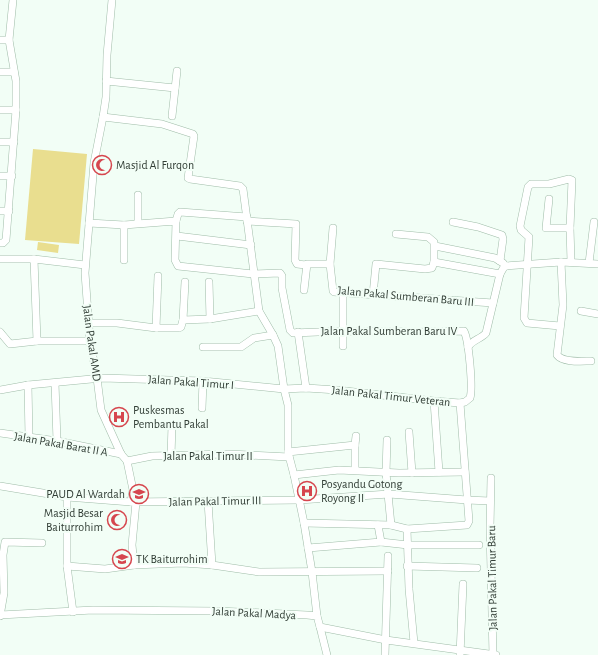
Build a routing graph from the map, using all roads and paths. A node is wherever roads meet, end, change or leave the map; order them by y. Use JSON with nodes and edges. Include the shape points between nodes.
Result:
{"nodes":[{"id":1,"x":13,"y":0,"type":"edge"},
{"id":2,"x":112,"y":0,"type":"edge"},
{"id":3,"x":0,"y":40,"type":"edge"},
{"id":4,"x":9,"y":40,"type":"junction"},
{"id":5,"x":177,"y":71,"type":"dead end"},
{"id":6,"x":0,"y":72,"type":"edge"},
{"id":7,"x":14,"y":72,"type":"junction"},
{"id":8,"x":106,"y":81,"type":"junction"},
{"id":9,"x":175,"y":88,"type":"junction"},
{"id":10,"x":0,"y":110,"type":"edge"},
{"id":11,"x":16,"y":110,"type":"junction"},
{"id":12,"x":172,"y":116,"type":"dead end"},
{"id":13,"x":103,"y":117,"type":"junction"},
{"id":14,"x":0,"y":142,"type":"edge"},
{"id":15,"x":14,"y":142,"type":"junction"},
{"id":16,"x":0,"y":176,"type":"edge"},
{"id":17,"x":12,"y":176,"type":"junction"},
{"id":18,"x":138,"y":195,"type":"dead end"},
{"id":19,"x":549,"y":199,"type":"dead end"},
{"id":20,"x":0,"y":211,"type":"edge"},
{"id":21,"x":9,"y":211,"type":"junction"},
{"id":22,"x":252,"y":220,"type":"junction"},
{"id":23,"x":176,"y":221,"type":"junction"},
{"id":24,"x":453,"y":222,"type":"dead end"},
{"id":25,"x":594,"y":222,"type":"dead end"},
{"id":26,"x":89,"y":223,"type":"junction"},
{"id":27,"x":138,"y":223,"type":"junction"},
{"id":28,"x":124,"y":225,"type":"junction"},
{"id":29,"x":332,"y":228,"type":"dead end"},
{"id":30,"x":570,"y":228,"type":"junction"},
{"id":31,"x":396,"y":234,"type":"dead end"},
{"id":32,"x":177,"y":236,"type":"junction"},
{"id":33,"x":3,"y":242,"type":"edge"},
{"id":34,"x":251,"y":246,"type":"junction"},
{"id":35,"x":434,"y":246,"type":"junction"},
{"id":36,"x":0,"y":259,"type":"edge"},
{"id":37,"x":34,"y":259,"type":"junction"},
{"id":38,"x":124,"y":260,"type":"dead end"},
{"id":39,"x":500,"y":260,"type":"junction"},
{"id":40,"x":434,"y":262,"type":"junction"},
{"id":41,"x":561,"y":262,"type":"junction"},
{"id":42,"x":571,"y":262,"type":"junction"},
{"id":43,"x":589,"y":263,"type":"junction"},
{"id":44,"x":330,"y":264,"type":"junction"},
{"id":45,"x":598,"y":264,"type":"edge"},
{"id":46,"x":85,"y":265,"type":"junction"},
{"id":47,"x":306,"y":265,"type":"junction"},
{"id":48,"x":528,"y":265,"type":"junction"},
{"id":49,"x":506,"y":266,"type":"junction"},
{"id":50,"x":256,"y":274,"type":"junction"},
{"id":51,"x":500,"y":274,"type":"junction"},
{"id":52,"x":158,"y":276,"type":"dead end"},
{"id":53,"x":185,"y":282,"type":"dead end"},
{"id":54,"x":209,"y":282,"type":"dead end"},
{"id":55,"x":304,"y":290,"type":"dead end"},
{"id":56,"x":343,"y":293,"type":"junction"},
{"id":57,"x":373,"y":295,"type":"junction"},
{"id":58,"x":493,"y":303,"type":"junction"},
{"id":59,"x":259,"y":311,"type":"junction"},
{"id":60,"x":581,"y":312,"type":"dead end"},
{"id":61,"x":598,"y":314,"type":"edge"},
{"id":62,"x":210,"y":319,"type":"junction"},
{"id":63,"x":183,"y":320,"type":"junction"},
{"id":64,"x":88,"y":324,"type":"junction"},
{"id":65,"x":560,"y":326,"type":"junction"},
{"id":66,"x":156,"y":328,"type":"junction"},
{"id":67,"x":343,"y":331,"type":"junction"},
{"id":68,"x":0,"y":332,"type":"edge"},
{"id":69,"x":298,"y":332,"type":"junction"},
{"id":70,"x":273,"y":334,"type":"junction"},
{"id":71,"x":37,"y":341,"type":"junction"},
{"id":72,"x":90,"y":341,"type":"junction"},
{"id":73,"x":342,"y":346,"type":"dead end"},
{"id":74,"x":203,"y":347,"type":"dead end"},
{"id":75,"x":468,"y":347,"type":"junction"},
{"id":76,"x":591,"y":362,"type":"dead end"},
{"id":77,"x":97,"y":378,"type":"junction"},
{"id":78,"x":203,"y":381,"type":"junction"},
{"id":79,"x":55,"y":383,"type":"junction"},
{"id":80,"x":28,"y":385,"type":"junction"},
{"id":81,"x":306,"y":388,"type":"junction"},
{"id":82,"x":284,"y":389,"type":"junction"},
{"id":83,"x":0,"y":390,"type":"edge"},
{"id":84,"x":434,"y":401,"type":"junction"},
{"id":85,"x":460,"y":403,"type":"junction"},
{"id":86,"x":202,"y":408,"type":"dead end"},
{"id":87,"x":172,"y":425,"type":"dead end"},
{"id":88,"x":409,"y":432,"type":"dead end"},
{"id":89,"x":0,"y":433,"type":"edge"},
{"id":90,"x":356,"y":436,"type":"dead end"},
{"id":91,"x":29,"y":437,"type":"junction"},
{"id":92,"x":387,"y":440,"type":"dead end"},
{"id":93,"x":57,"y":441,"type":"junction"},
{"id":94,"x":355,"y":445,"type":"junction"},
{"id":95,"x":121,"y":454,"type":"junction"},
{"id":96,"x":289,"y":455,"type":"junction"},
{"id":97,"x":171,"y":456,"type":"junction"},
{"id":98,"x":127,"y":461,"type":"junction"},
{"id":99,"x":355,"y":470,"type":"junction"},
{"id":100,"x":439,"y":472,"type":"junction"},
{"id":101,"x":465,"y":472,"type":"junction"},
{"id":102,"x":386,"y":473,"type":"junction"},
{"id":103,"x":412,"y":473,"type":"junction"},
{"id":104,"x":294,"y":475,"type":"junction"},
{"id":105,"x":491,"y":478,"type":"dead end"},
{"id":106,"x":0,"y":486,"type":"edge"},
{"id":107,"x":389,"y":494,"type":"junction"},
{"id":108,"x":67,"y":497,"type":"junction"},
{"id":109,"x":299,"y":500,"type":"junction"},
{"id":110,"x":467,"y":500,"type":"junction"},
{"id":111,"x":208,"y":501,"type":"junction"},
{"id":112,"x":490,"y":501,"type":"junction"},
{"id":113,"x":133,"y":502,"type":"junction"},
{"id":114,"x":304,"y":523,"type":"junction"},
{"id":115,"x":378,"y":525,"type":"junction"},
{"id":116,"x":391,"y":525,"type":"junction"},
{"id":117,"x":407,"y":529,"type":"junction"},
{"id":118,"x":381,"y":542,"type":"junction"},
{"id":119,"x":2,"y":543,"type":"edge"},
{"id":120,"x":42,"y":543,"type":"dead end"},
{"id":121,"x":408,"y":545,"type":"junction"},
{"id":122,"x":480,"y":545,"type":"dead end"},
{"id":123,"x":308,"y":548,"type":"junction"},
{"id":124,"x":388,"y":556,"type":"dead end"},
{"id":125,"x":212,"y":564,"type":"junction"},
{"id":126,"x":134,"y":565,"type":"junction"},
{"id":127,"x":66,"y":566,"type":"junction"},
{"id":128,"x":408,"y":566,"type":"junction"},
{"id":129,"x":476,"y":568,"type":"dead end"},
{"id":130,"x":388,"y":571,"type":"junction"},
{"id":131,"x":312,"y":572,"type":"junction"},
{"id":132,"x":463,"y":584,"type":"dead end"},
{"id":133,"x":73,"y":612,"type":"junction"},
{"id":134,"x":0,"y":615,"type":"edge"},
{"id":135,"x":317,"y":616,"type":"junction"},
{"id":136,"x":320,"y":627,"type":"junction"},
{"id":137,"x":386,"y":640,"type":"junction"},
{"id":138,"x":414,"y":643,"type":"junction"},
{"id":139,"x":436,"y":647,"type":"junction"},
{"id":140,"x":460,"y":653,"type":"edge"},
{"id":141,"x":493,"y":654,"type":"edge"},
{"id":142,"x":326,"y":655,"type":"edge"},
{"id":143,"x":385,"y":655,"type":"edge"},
{"id":144,"x":436,"y":655,"type":"edge"},
{"id":145,"x":496,"y":655,"type":"edge"}],
"edges":[{"from":1,"to":4,"type":"street"},
{"from":2,"to":8,"type":"street","name":"Jalan Pakal AMD"},
{"from":3,"to":4,"type":"street"},
{"from":4,"to":7,"type":"street"},
{"from":5,"to":9,"type":"street"},
{"from":6,"to":7,"type":"street"},
{"from":7,"to":11,"type":"street"},
{"from":8,"to":9,"type":"street"},
{"from":8,"to":13,"type":"street","name":"Jalan Pakal AMD"},
{"from":9,"to":12,"type":"street"},
{"from":10,"to":11,"type":"street"},
{"from":11,"to":15,"type":"street"},
{"from":13,"to":22,"type":"street","via":[[162,124],[193,134],[188,178],[240,186]]},
{"from":13,"to":26,"type":"street","name":"Jalan Pakal AMD","via":[[94,163]]},
{"from":14,"to":15,"type":"street"},
{"from":15,"to":17,"type":"street"},
{"from":16,"to":17,"type":"street"},
{"from":17,"to":21,"type":"street"},
{"from":18,"to":27,"type":"street"},
{"from":19,"to":30,"type":"street","via":[[546,228]]},
{"from":20,"to":21,"type":"street"},
{"from":21,"to":33,"type":"street"},
{"from":22,"to":23,"type":"street","via":[[180,212]]},
{"from":22,"to":34,"type":"street"},
{"from":22,"to":47,"type":"street","via":[[296,224],[294,260],[297,264]]},
{"from":23,"to":27,"type":"street"},
{"from":23,"to":32,"type":"street"},
{"from":24,"to":39,"type":"street","via":[[502,235]]},
{"from":25,"to":43,"type":"street"},
{"from":26,"to":28,"type":"street"},
{"from":26,"to":46,"type":"street","name":"Jalan Pakal AMD"},
{"from":27,"to":28,"type":"street"},
{"from":28,"to":38,"type":"street"},
{"from":29,"to":44,"type":"street","name":"Jalan Pakal Sumberan Baru III"},
{"from":30,"to":42,"type":"street"},
{"from":30,"to":48,"type":"street","via":[[572,180],[531,184],[528,187],[520,228],[529,237]]},
{"from":31,"to":35,"type":"street","via":[[428,237],[433,240]]},
{"from":32,"to":34,"type":"street"},
{"from":32,"to":50,"type":"street","via":[[175,260],[178,266]]},
{"from":34,"to":50,"type":"street"},
{"from":35,"to":39,"type":"street"},
{"from":35,"to":40,"type":"street"},
{"from":36,"to":37,"type":"street"},
{"from":37,"to":46,"type":"street"},
{"from":37,"to":71,"type":"street"},
{"from":39,"to":49,"type":"street"},
{"from":40,"to":51,"type":"street"},
{"from":40,"to":57,"type":"street","via":[[432,268],[425,269],[376,264]]},
{"from":41,"to":42,"type":"street"},
{"from":41,"to":48,"type":"street"},
{"from":41,"to":65,"type":"street","via":[[563,305]]},
{"from":42,"to":43,"type":"street"},
{"from":43,"to":45,"type":"street"},
{"from":44,"to":47,"type":"street"},
{"from":44,"to":56,"type":"street","name":"Jalan Pakal Sumberan Baru III","via":[[333,292]]},
{"from":46,"to":64,"type":"street","name":"Jalan Pakal AMD"},
{"from":47,"to":55,"type":"street"},
{"from":48,"to":49,"type":"street"},
{"from":48,"to":65,"type":"street","via":[[524,320]]},
{"from":49,"to":51,"type":"street"},
{"from":50,"to":59,"type":"street"},
{"from":50,"to":69,"type":"street","via":[[281,274],[290,330],[293,333]]},
{"from":51,"to":58,"type":"street"},
{"from":52,"to":66,"type":"street"},
{"from":53,"to":63,"type":"street"},
{"from":54,"to":62,"type":"street"},
{"from":56,"to":57,"type":"street","name":"Jalan Pakal Sumberan Baru III"},
{"from":56,"to":67,"type":"street"},
{"from":57,"to":58,"type":"street","name":"Jalan Pakal Sumberan Baru III"},
{"from":58,"to":75,"type":"street","via":[[486,333]]},
{"from":59,"to":62,"type":"street"},
{"from":59,"to":70,"type":"street"},
{"from":60,"to":61,"type":"street"},
{"from":62,"to":63,"type":"street"},
{"from":63,"to":66,"type":"street","via":[[179,328]]},
{"from":64,"to":66,"type":"street","via":[[123,323]]},
{"from":64,"to":72,"type":"street","name":"Jalan Pakal AMD"},
{"from":65,"to":76,"type":"street","via":[[558,357]]},
{"from":67,"to":69,"type":"street","name":"Jalan Pakal Sumberan Baru IV"},
{"from":67,"to":73,"type":"street"},
{"from":67,"to":75,"type":"street","name":"Jalan Pakal Sumberan Baru IV","via":[[464,331]]},
{"from":68,"to":71,"type":"street","via":[[10,344]]},
{"from":69,"to":81,"type":"street"},
{"from":70,"to":74,"type":"street","via":[[254,338],[238,348]]},
{"from":70,"to":82,"type":"street","via":[[278,346]]},
{"from":71,"to":72,"type":"street"},
{"from":72,"to":77,"type":"street","name":"Jalan Pakal AMD"},
{"from":75,"to":85,"type":"street","name":"Jalan Pakal Timur Veteran","via":[[471,396]]},
{"from":77,"to":78,"type":"street","name":"Jalan Pakal Timur I"},
{"from":77,"to":79,"type":"street","name":"Jalan Pakal Timur I"},
{"from":77,"to":95,"type":"street","name":"Jalan Pakal AMD","via":[[101,410]]},
{"from":78,"to":82,"type":"street","name":"Jalan Pakal Timur I"},
{"from":78,"to":86,"type":"street"},
{"from":79,"to":80,"type":"street","name":"Jalan Pakal Timur I"},
{"from":79,"to":93,"type":"street"},
{"from":80,"to":83,"type":"street","name":"Jalan Pakal Timur I"},
{"from":80,"to":91,"type":"street"},
{"from":81,"to":82,"type":"street","name":"Jalan Pakal Timur Veteran"},
{"from":81,"to":84,"type":"street","name":"Jalan Pakal Timur Veteran"},
{"from":82,"to":96,"type":"street","via":[[288,405]]},
{"from":84,"to":85,"type":"street","name":"Jalan Pakal Timur Veteran"},
{"from":84,"to":100,"type":"street"},
{"from":85,"to":101,"type":"street"},
{"from":87,"to":97,"type":"street"},
{"from":88,"to":103,"type":"street"},
{"from":89,"to":91,"type":"street","name":"Jalan Pakal Barat II A"},
{"from":90,"to":94,"type":"street"},
{"from":91,"to":93,"type":"street","name":"Jalan Pakal Barat II A"},
{"from":92,"to":102,"type":"street"},
{"from":93,"to":95,"type":"street","name":"Jalan Pakal Barat II A"},
{"from":94,"to":96,"type":"street","name":"Jalan Pakal Timur II"},
{"from":94,"to":99,"type":"street"},
{"from":95,"to":98,"type":"street","name":"Jalan Pakal AMD"},
{"from":96,"to":97,"type":"street","name":"Jalan Pakal Timur II"},
{"from":96,"to":104,"type":"street"},
{"from":97,"to":98,"type":"street","name":"Jalan Pakal Timur II","via":[[152,456]]},
{"from":98,"to":113,"type":"street","name":"Jalan Pakal AMD"},
{"from":99,"to":102,"type":"street"},
{"from":99,"to":104,"type":"street"},
{"from":100,"to":101,"type":"street"},
{"from":100,"to":103,"type":"street"},
{"from":101,"to":110,"type":"street"},
{"from":102,"to":103,"type":"street"},
{"from":102,"to":107,"type":"street"},
{"from":104,"to":109,"type":"street"},
{"from":105,"to":112,"type":"street","name":"Jalan Pakal Timur Baru"},
{"from":106,"to":108,"type":"street"},
{"from":107,"to":109,"type":"street"},
{"from":107,"to":110,"type":"street"},
{"from":107,"to":116,"type":"street"},
{"from":108,"to":113,"type":"street"},
{"from":108,"to":127,"type":"street"},
{"from":109,"to":111,"type":"street","name":"Jalan Pakal Timur III"},
{"from":109,"to":114,"type":"street"},
{"from":110,"to":112,"type":"street"},
{"from":110,"to":117,"type":"street","via":[[469,521],[465,526]]},
{"from":111,"to":113,"type":"street","name":"Jalan Pakal Timur III"},
{"from":111,"to":125,"type":"street"},
{"from":112,"to":141,"type":"street","name":"Jalan Pakal Timur Baru"},
{"from":113,"to":126,"type":"street","name":"Jalan Pakal AMD"},
{"from":114,"to":115,"type":"street"},
{"from":114,"to":123,"type":"street"},
{"from":115,"to":116,"type":"street"},
{"from":115,"to":118,"type":"street"},
{"from":116,"to":117,"type":"street"},
{"from":117,"to":121,"type":"street"},
{"from":118,"to":121,"type":"street"},
{"from":118,"to":123,"type":"street"},
{"from":119,"to":120,"type":"street"},
{"from":119,"to":134,"type":"street","via":[[4,593]]},
{"from":121,"to":122,"type":"street"},
{"from":121,"to":128,"type":"street"},
{"from":123,"to":131,"type":"street"},
{"from":124,"to":130,"type":"street"},
{"from":125,"to":126,"type":"street"},
{"from":125,"to":131,"type":"street","via":[[259,572]]},
{"from":126,"to":127,"type":"street","via":[[105,569]]},
{"from":127,"to":133,"type":"street"},
{"from":128,"to":129,"type":"street"},
{"from":128,"to":138,"type":"street"},
{"from":130,"to":131,"type":"street"},
{"from":130,"to":137,"type":"street"},
{"from":131,"to":135,"type":"street"},
{"from":132,"to":140,"type":"street"},
{"from":133,"to":134,"type":"street","name":"Jalan Pakal Madya"},
{"from":133,"to":135,"type":"street","name":"Jalan Pakal Madya","via":[[218,610]]},
{"from":135,"to":136,"type":"street"},
{"from":136,"to":137,"type":"street"},
{"from":136,"to":142,"type":"street"},
{"from":137,"to":138,"type":"street"},
{"from":137,"to":143,"type":"street"},
{"from":138,"to":139,"type":"street"},
{"from":139,"to":140,"type":"street"},
{"from":139,"to":144,"type":"street"},
{"from":140,"to":141,"type":"street"},
{"from":141,"to":145,"type":"street"}]}
